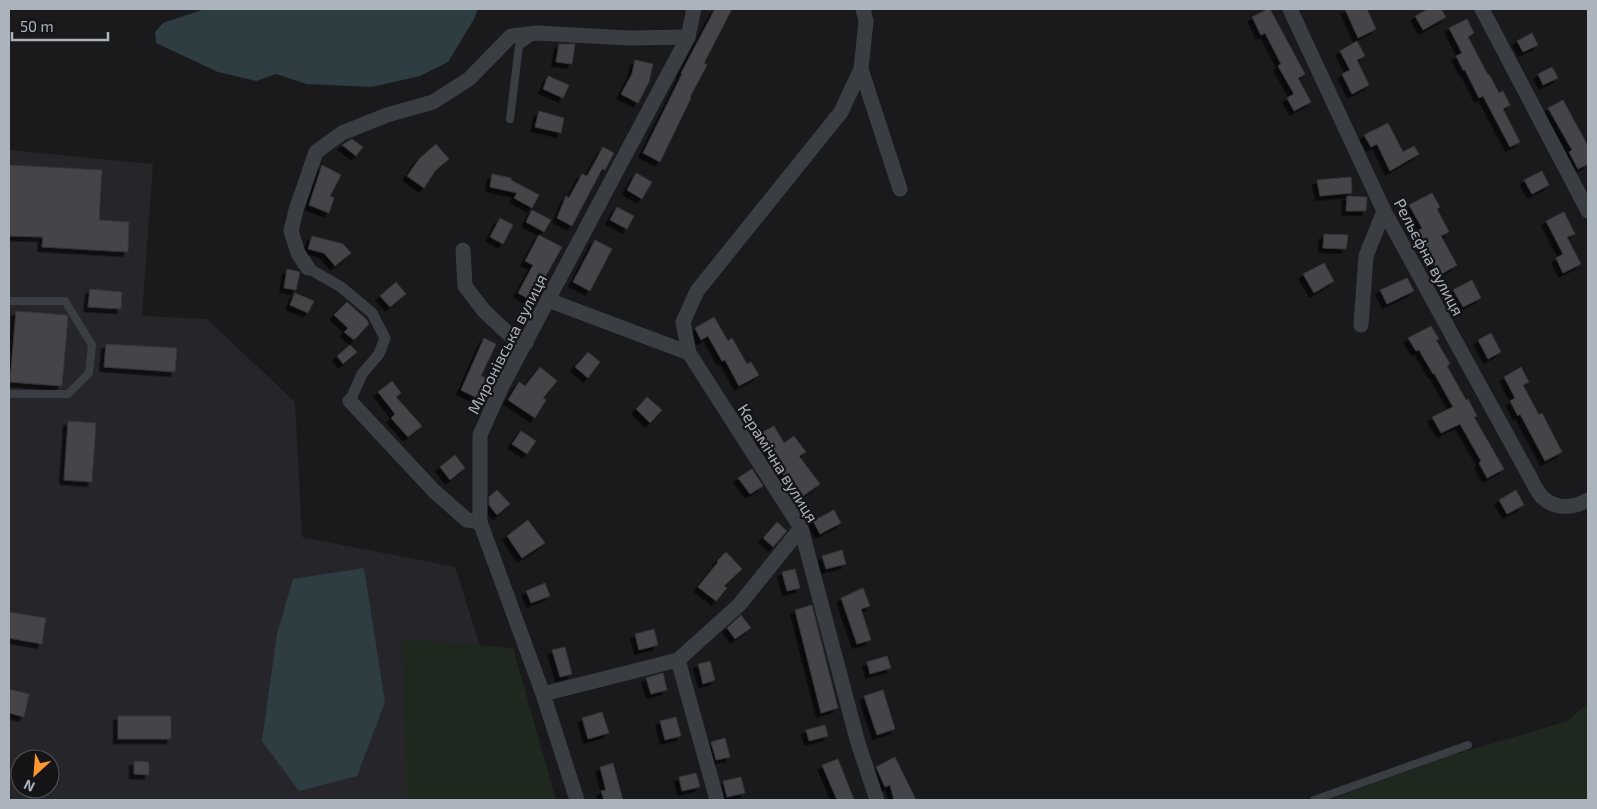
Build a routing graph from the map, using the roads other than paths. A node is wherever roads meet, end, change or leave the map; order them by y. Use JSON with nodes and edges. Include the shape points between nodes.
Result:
{"nodes":[{"id":1,"x":694,"y":9,"type":"edge"},
{"id":2,"x":863,"y":9,"type":"edge"},
{"id":3,"x":1290,"y":9,"type":"edge"},
{"id":4,"x":1482,"y":9,"type":"edge"},
{"id":5,"x":537,"y":33,"type":"junction"},
{"id":6,"x":688,"y":37,"type":"junction"},
{"id":7,"x":861,"y":70,"type":"junction"},
{"id":8,"x":510,"y":119,"type":"dead end"},
{"id":9,"x":900,"y":189,"type":"dead end"},
{"id":10,"x":1384,"y":211,"type":"junction"},
{"id":11,"x":1588,"y":211,"type":"edge"},
{"id":12,"x":463,"y":250,"type":"dead end"},
{"id":13,"x":308,"y":268,"type":"joint"},
{"id":14,"x":548,"y":300,"type":"junction"},
{"id":15,"x":9,"y":301,"type":"edge"},
{"id":16,"x":1361,"y":325,"type":"dead end"},
{"id":17,"x":526,"y":343,"type":"junction"},
{"id":18,"x":689,"y":353,"type":"junction"},
{"id":19,"x":9,"y":394,"type":"edge"},
{"id":20,"x":350,"y":400,"type":"joint"},
{"id":21,"x":1588,"y":500,"type":"edge"},
{"id":22,"x":480,"y":522,"type":"junction"},
{"id":23,"x":800,"y":528,"type":"junction"},
{"id":24,"x":678,"y":660,"type":"junction"},
{"id":25,"x":543,"y":694,"type":"junction"},
{"id":26,"x":1468,"y":745,"type":"dead end"},
{"id":27,"x":577,"y":800,"type":"edge"},
{"id":28,"x":717,"y":800,"type":"edge"},
{"id":29,"x":877,"y":800,"type":"edge"},
{"id":30,"x":1314,"y":800,"type":"edge"}],
"edges":[{"from":1,"to":6,"type":"street","name":"Миронівська вулиця"},
{"from":2,"to":7,"type":"street","via":[[866,21]]},
{"from":3,"to":10,"type":"street","name":"Рельєфна вулиця"},
{"from":4,"to":11,"type":"street"},
{"from":5,"to":6,"type":"street","via":[[629,38]]},
{"from":5,"to":8,"type":"lane","via":[[519,46]]},
{"from":5,"to":13,"type":"street","via":[[511,36],[469,79],[433,102],[386,115],[342,133],[316,152],[291,231],[298,253]]},
{"from":6,"to":14,"type":"street","name":"Миронівська вулиця"},
{"from":7,"to":9,"type":"street"},
{"from":7,"to":18,"type":"street","via":[[840,112],[697,291],[684,322]]},
{"from":10,"to":16,"type":"street","via":[[1366,256]]},
{"from":10,"to":21,"type":"street","name":"Рельєфна вулиця","via":[[1530,480],[1543,498],[1560,506],[1577,506]]},
{"from":12,"to":17,"type":"street","via":[[465,286],[484,311],[513,338]]},
{"from":13,"to":20,"type":"street","via":[[341,287],[372,313],[385,338],[379,354],[362,374]]},
{"from":14,"to":17,"type":"street","name":"Миронівська вулиця"},
{"from":14,"to":18,"type":"street"},
{"from":15,"to":19,"type":"lane","via":[[65,301],[92,345],[89,373],[68,394]]},
{"from":17,"to":22,"type":"street","name":"Миронівська вулиця","via":[[480,435]]},
{"from":18,"to":23,"type":"street","name":"Керамічна вулиця"},
{"from":20,"to":22,"type":"street","via":[[434,491],[467,520]]},
{"from":22,"to":25,"type":"street","name":"Миронівська вулиця"},
{"from":23,"to":24,"type":"street","via":[[739,605]]},
{"from":23,"to":29,"type":"street","name":"Керамічна вулиця","via":[[858,743]]},
{"from":24,"to":25,"type":"street"},
{"from":24,"to":28,"type":"street"},
{"from":25,"to":27,"type":"street","name":"Миронівська вулиця"},
{"from":26,"to":30,"type":"lane"}]}
